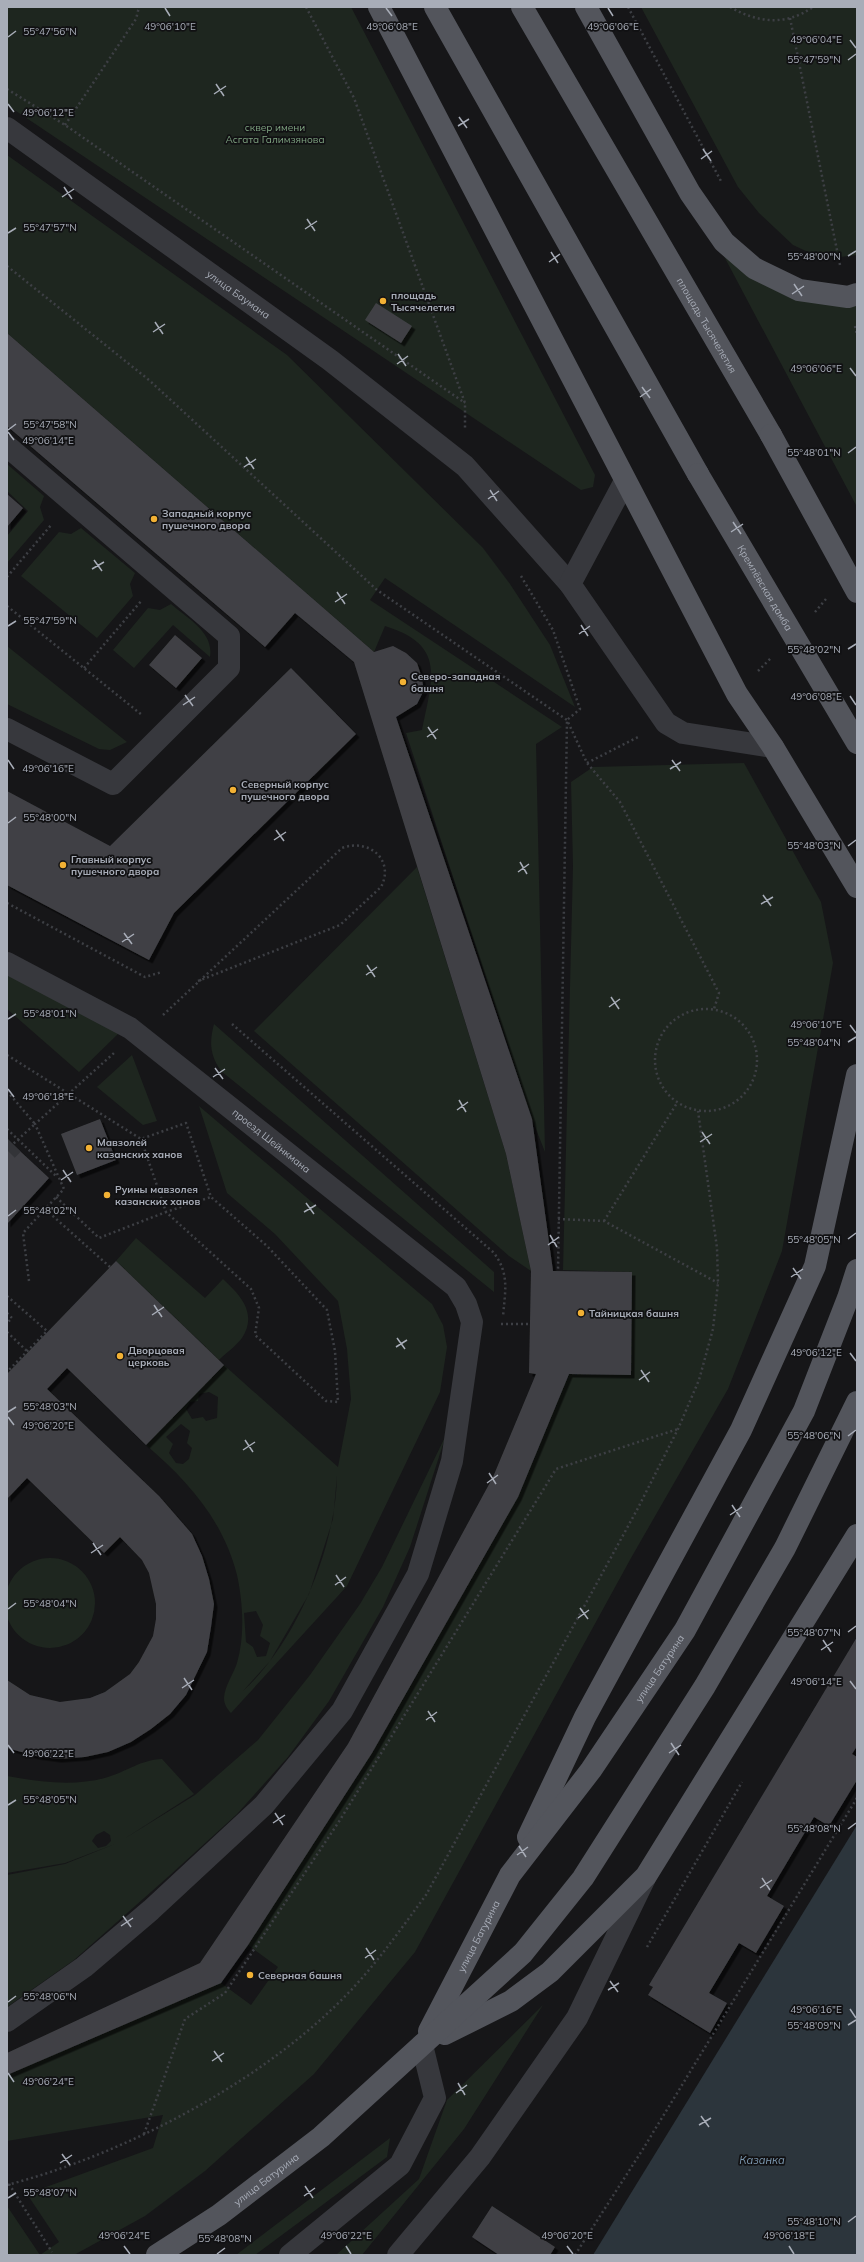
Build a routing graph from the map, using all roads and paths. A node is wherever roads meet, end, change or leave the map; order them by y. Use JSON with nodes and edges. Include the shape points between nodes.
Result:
{"nodes":[{"id":1,"x":139,"y":7,"type":"edge"},
{"id":2,"x":306,"y":7,"type":"edge"},
{"id":3,"x":379,"y":7,"type":"edge"},
{"id":4,"x":435,"y":7,"type":"edge"},
{"id":5,"x":522,"y":7,"type":"edge"},
{"id":6,"x":586,"y":7,"type":"edge"},
{"id":7,"x":628,"y":7,"type":"edge"},
{"id":8,"x":730,"y":7,"type":"edge"},
{"id":9,"x":813,"y":7,"type":"edge"},
{"id":10,"x":790,"y":18,"type":"junction"},
{"id":11,"x":7,"y":89,"type":"edge"},
{"id":12,"x":65,"y":125,"type":"junction"},
{"id":13,"x":7,"y":128,"type":"edge"},
{"id":14,"x":725,"y":189,"type":"dead end"},
{"id":15,"x":7,"y":266,"type":"edge"},
{"id":16,"x":841,"y":273,"type":"dead end"},
{"id":17,"x":857,"y":294,"type":"edge"},
{"id":18,"x":465,"y":404,"type":"junction"},
{"id":19,"x":7,"y":446,"type":"edge"},
{"id":20,"x":465,"y":466,"type":"junction"},
{"id":21,"x":625,"y":481,"type":"junction"},
{"id":22,"x":72,"y":502,"type":"junction"},
{"id":23,"x":516,"y":570,"type":"dead end"},
{"id":24,"x":7,"y":577,"type":"edge"},
{"id":25,"x":161,"y":578,"type":"junction"},
{"id":26,"x":570,"y":584,"type":"junction"},
{"id":27,"x":857,"y":592,"type":"edge"},
{"id":28,"x":7,"y":606,"type":"edge"},
{"id":29,"x":84,"y":668,"type":"junction"},
{"id":30,"x":567,"y":720,"type":"junction"},
{"id":31,"x":7,"y":729,"type":"edge"},
{"id":32,"x":164,"y":732,"type":"junction"},
{"id":33,"x":857,"y":743,"type":"edge"},
{"id":34,"x":773,"y":747,"type":"junction"},
{"id":35,"x":857,"y":887,"type":"edge"},
{"id":36,"x":7,"y":903,"type":"edge"},
{"id":37,"x":7,"y":963,"type":"edge"},
{"id":38,"x":162,"y":972,"type":"dead end"},
{"id":39,"x":198,"y":981,"type":"junction"},
{"id":40,"x":714,"y":1009,"type":"junction"},
{"id":41,"x":232,"y":1024,"type":"dead end"},
{"id":42,"x":139,"y":1035,"type":"junction"},
{"id":43,"x":7,"y":1055,"type":"edge"},
{"id":44,"x":857,"y":1075,"type":"edge"},
{"id":45,"x":7,"y":1091,"type":"edge"},
{"id":46,"x":69,"y":1094,"type":"junction"},
{"id":47,"x":677,"y":1103,"type":"junction"},
{"id":48,"x":698,"y":1111,"type":"junction"},
{"id":49,"x":36,"y":1124,"type":"junction"},
{"id":50,"x":7,"y":1129,"type":"edge"},
{"id":51,"x":141,"y":1138,"type":"junction"},
{"id":52,"x":18,"y":1140,"type":"junction"},
{"id":53,"x":13,"y":1144,"type":"tunnel mouth"},
{"id":54,"x":59,"y":1179,"type":"junction"},
{"id":55,"x":56,"y":1197,"type":"junction"},
{"id":56,"x":211,"y":1197,"type":"junction"},
{"id":57,"x":45,"y":1209,"type":"junction"},
{"id":58,"x":166,"y":1212,"type":"junction"},
{"id":59,"x":558,"y":1219,"type":"junction"},
{"id":60,"x":604,"y":1221,"type":"junction"},
{"id":61,"x":110,"y":1267,"type":"dead end"},
{"id":62,"x":857,"y":1270,"type":"edge"},
{"id":63,"x":558,"y":1271,"type":"dead end"},
{"id":64,"x":29,"y":1281,"type":"dead end"},
{"id":65,"x":718,"y":1283,"type":"junction"},
{"id":66,"x":7,"y":1296,"type":"edge"},
{"id":67,"x":7,"y":1313,"type":"edge"},
{"id":68,"x":7,"y":1323,"type":"edge"},
{"id":69,"x":530,"y":1324,"type":"dead end"},
{"id":70,"x":7,"y":1332,"type":"edge"},
{"id":71,"x":28,"y":1352,"type":"junction"},
{"id":72,"x":7,"y":1372,"type":"edge"},
{"id":73,"x":857,"y":1402,"type":"edge"},
{"id":74,"x":678,"y":1429,"type":"junction"},
{"id":75,"x":857,"y":1535,"type":"edge"},
{"id":76,"x":857,"y":1798,"type":"edge"},
{"id":77,"x":510,"y":1875,"type":"junction"},
{"id":78,"x":646,"y":1876,"type":"junction"},
{"id":79,"x":7,"y":2021,"type":"edge"},
{"id":80,"x":422,"y":2045,"type":"junction"},
{"id":81,"x":144,"y":2135,"type":"junction"},
{"id":82,"x":8,"y":2184,"type":"edge"},
{"id":83,"x":52,"y":2252,"type":"dead end"},
{"id":84,"x":157,"y":2255,"type":"edge"},
{"id":85,"x":290,"y":2255,"type":"edge"},
{"id":86,"x":398,"y":2255,"type":"edge"},
{"id":87,"x":575,"y":2255,"type":"edge"}],
"edges":[{"from":1,"to":12,"type":"path","via":[[136,19]]},
{"from":2,"to":18,"type":"path","via":[[354,98]]},
{"from":3,"to":21,"type":"main road"},
{"from":4,"to":33,"type":"main road","name":"Кремлёвская дамба","bridge":true,"via":[[698,474]]},
{"from":5,"to":27,"type":"main road","name":"площадь Тысячелетия","bridge":true,"via":[[771,435]]},
{"from":6,"to":17,"type":"main road","via":[[690,194],[724,242],[754,268],[798,290],[848,297]]},
{"from":7,"to":14,"type":"path"},
{"from":8,"to":10,"type":"path","via":[[762,20]]},
{"from":9,"to":10,"type":"path"},
{"from":10,"to":16,"type":"path"},
{"from":11,"to":12,"type":"path"},
{"from":12,"to":18,"type":"path"},
{"from":13,"to":20,"type":"street","name":"улица Баумана","via":[[330,360]]},
{"from":15,"to":30,"type":"path","via":[[149,380],[376,590]]},
{"from":18,"to":20,"type":"path"},
{"from":19,"to":22,"type":"street"},
{"from":20,"to":26,"type":"street","name":"улица Баумана"},
{"from":21,"to":26,"type":"street"},
{"from":21,"to":34,"type":"main road","via":[[737,694]]},
{"from":22,"to":24,"type":"path"},
{"from":22,"to":25,"type":"street"},
{"from":23,"to":30,"type":"path","via":[[553,630],[580,709]]},
{"from":25,"to":29,"type":"path"},
{"from":25,"to":32,"type":"street","via":[[229,636],[230,668]]},
{"from":26,"to":34,"type":"street","name":"улица Баумана","via":[[666,724],[683,733]]},
{"from":28,"to":29,"type":"path"},
{"from":29,"to":32,"type":"path"},
{"from":30,"to":40,"type":"path","via":[[587,763],[620,802],[719,993]]},
{"from":30,"to":59,"type":"path"},
{"from":31,"to":32,"type":"street","via":[[113,784]]},
{"from":34,"to":35,"type":"main road"},
{"from":36,"to":38,"type":"path","via":[[145,977]]},
{"from":37,"to":42,"type":"street","name":"проезд Шейнкмана"},
{"from":39,"to":39,"type":"path","via":[[342,848],[351,844],[365,845],[378,854],[385,871],[381,887],[340,925]]},
{"from":39,"to":42,"type":"path"},
{"from":40,"to":47,"type":"path","via":[[684,1013],[671,1022],[662,1034],[656,1049],[654,1064],[658,1079]]},
{"from":40,"to":48,"type":"path","via":[[728,1013],[750,1032],[756,1046],[756,1075],[749,1088],[734,1104],[713,1111]]},
{"from":41,"to":69,"type":"path","via":[[493,1252],[502,1262],[506,1276],[502,1324]]},
{"from":42,"to":46,"type":"path"},
{"from":42,"to":79,"type":"street","name":"проезд Шейнкмана","via":[[456,1287],[466,1304],[472,1322],[466,1367],[452,1461],[418,1574],[342,1711],[264,1805],[151,1910],[84,1967]]},
{"from":43,"to":46,"type":"path"},
{"from":44,"to":77,"type":"main road","via":[[815,1266],[741,1430],[585,1717]]},
{"from":45,"to":49,"type":"path"},
{"from":46,"to":49,"type":"path"},
{"from":46,"to":51,"type":"path"},
{"from":47,"to":48,"type":"path"},
{"from":47,"to":60,"type":"path"},
{"from":48,"to":65,"type":"path","via":[[717,1248]]},
{"from":49,"to":52,"type":"path"},
{"from":49,"to":54,"type":"path"},
{"from":50,"to":52,"type":"path"},
{"from":51,"to":56,"type":"path","via":[[186,1123]]},
{"from":51,"to":58,"type":"path"},
{"from":52,"to":53,"type":"path"},
{"from":52,"to":54,"type":"path"},
{"from":54,"to":55,"type":"path","via":[[64,1189]]},
{"from":55,"to":57,"type":"path"},
{"from":55,"to":58,"type":"path","via":[[99,1238]]},
{"from":56,"to":58,"type":"path"},
{"from":56,"to":58,"type":"path","via":[[267,1246],[327,1310],[335,1351],[338,1402],[326,1401],[255,1335],[258,1308],[251,1289]]},
{"from":57,"to":61,"type":"path"},
{"from":57,"to":64,"type":"path","via":[[23,1233]]},
{"from":59,"to":60,"type":"path"},
{"from":59,"to":63,"type":"path"},
{"from":60,"to":65,"type":"path"},
{"from":62,"to":77,"type":"main road","name":"улица Батурина","via":[[804,1411],[685,1630],[591,1770]]},
{"from":65,"to":74,"type":"path","via":[[713,1329],[699,1380]]},
{"from":66,"to":71,"type":"path","via":[[47,1331]]},
{"from":67,"to":68,"type":"path","via":[[12,1318]]},
{"from":70,"to":71,"type":"path"},
{"from":71,"to":72,"type":"path"},
{"from":73,"to":80,"type":"main road","name":"улица Батурина","via":[[785,1548],[706,1686],[583,1878],[523,1954]]},
{"from":74,"to":81,"type":"path","via":[[638,1508],[426,1895],[392,1941],[354,1988],[308,2030],[260,2066]]},
{"from":74,"to":81,"type":"path","via":[[556,1469],[340,1820],[225,1993],[185,2019]]},
{"from":75,"to":78,"type":"main road"},
{"from":76,"to":87,"type":"path","via":[[643,2149]]},
{"from":77,"to":80,"type":"main road","name":"улица Батурина"},
{"from":78,"to":80,"type":"main road","via":[[544,1976],[511,2001]]},
{"from":78,"to":86,"type":"street","via":[[577,2018],[480,2158]]},
{"from":80,"to":84,"type":"main road","name":"улица Батурина","via":[[321,2136],[219,2215]]},
{"from":80,"to":85,"type":"street","via":[[435,2098],[400,2165]]},
{"from":81,"to":82,"type":"path","via":[[72,2166]]},
{"from":82,"to":83,"type":"path"}]}
